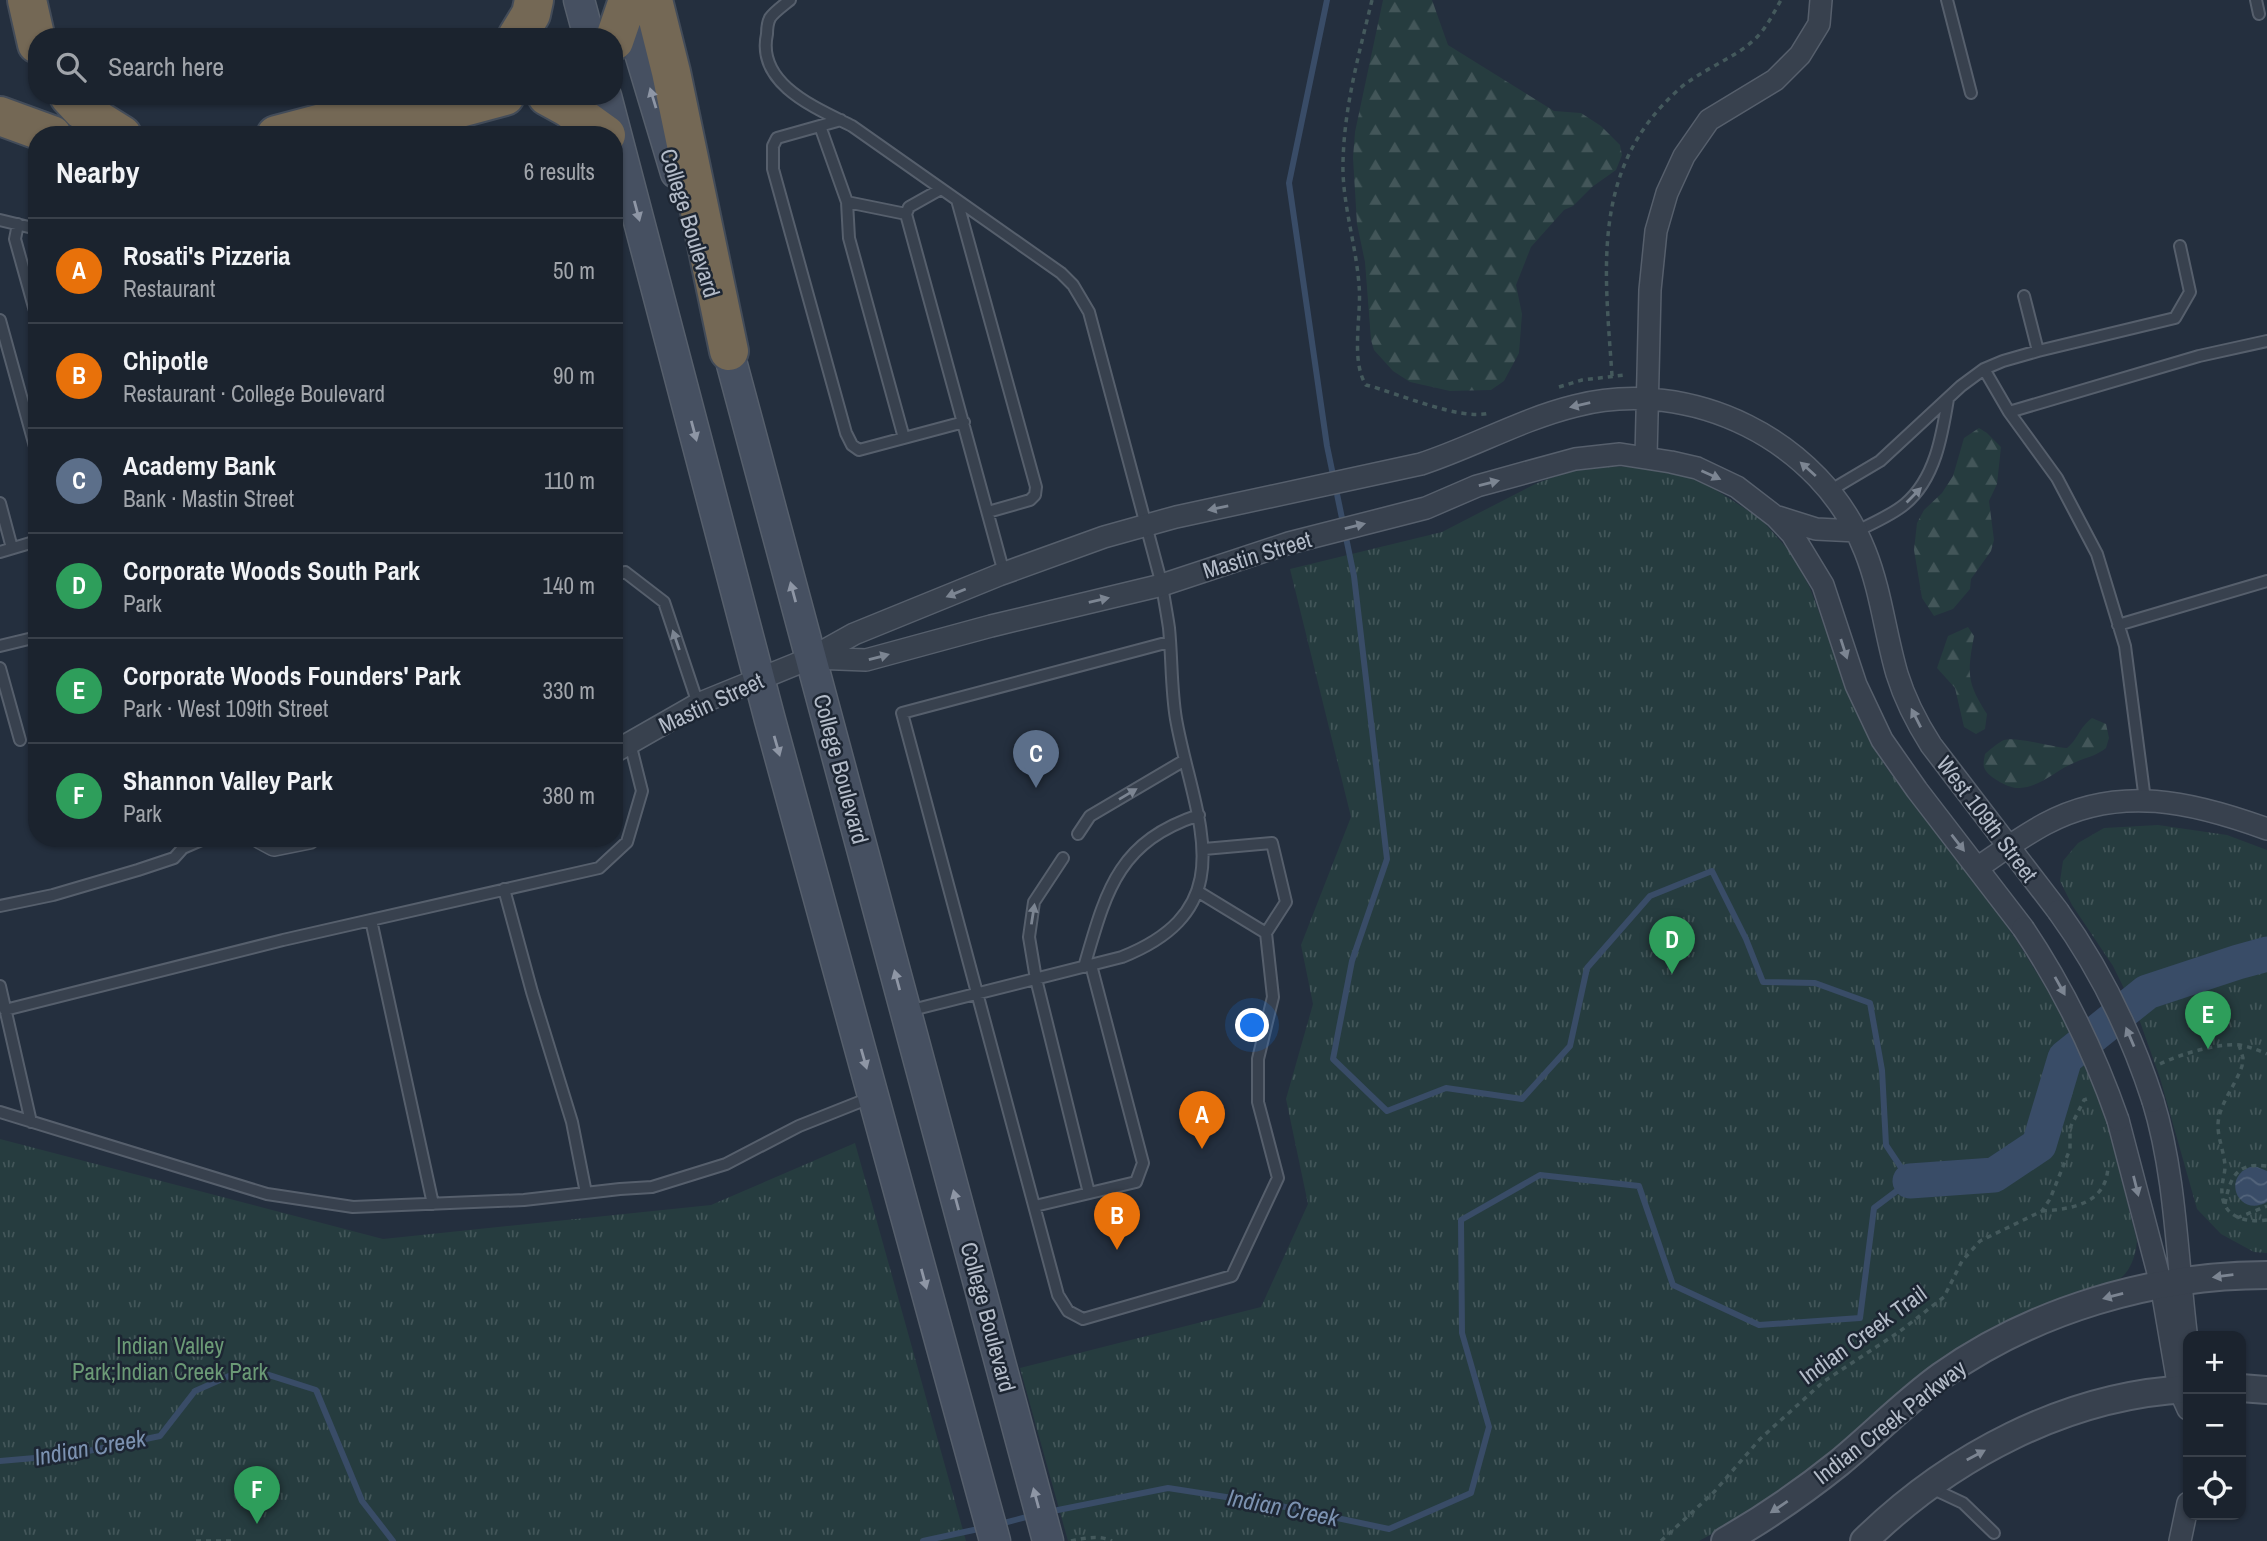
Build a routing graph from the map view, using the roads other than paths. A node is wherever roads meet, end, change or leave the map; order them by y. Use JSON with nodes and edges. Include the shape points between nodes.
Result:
{"nodes":[{"id":1,"x":27,"y":0,"type":"edge"},
{"id":2,"x":534,"y":0,"type":"edge"},
{"id":3,"x":579,"y":0,"type":"edge"},
{"id":4,"x":790,"y":0,"type":"edge"},
{"id":5,"x":1821,"y":0,"type":"edge"},
{"id":6,"x":1947,"y":0,"type":"edge"},
{"id":7,"x":2256,"y":0,"type":"edge"},
{"id":8,"x":629,"y":12,"type":"edge"},
{"id":9,"x":2259,"y":14,"type":"dead end"},
{"id":10,"x":33,"y":28,"type":"edge"},
{"id":11,"x":522,"y":28,"type":"edge"},
{"id":12,"x":587,"y":28,"type":"edge"},
{"id":13,"x":1971,"y":93,"type":"dead end"},
{"id":14,"x":77,"y":105,"type":"edge"},
{"id":15,"x":390,"y":105,"type":"edge"},
{"id":16,"x":471,"y":105,"type":"edge"},
{"id":17,"x":563,"y":105,"type":"edge"},
{"id":18,"x":607,"y":105,"type":"edge"},
{"id":19,"x":0,"y":116,"type":"edge"},
{"id":20,"x":841,"y":120,"type":"junction"},
{"id":21,"x":28,"y":126,"type":"edge"},
{"id":22,"x":108,"y":126,"type":"edge"},
{"id":23,"x":309,"y":126,"type":"edge"},
{"id":24,"x":391,"y":126,"type":"edge"},
{"id":25,"x":593,"y":126,"type":"edge"},
{"id":26,"x":611,"y":126,"type":"edge"},
{"id":27,"x":820,"y":126,"type":"junction"},
{"id":28,"x":623,"y":177,"type":"edge"},
{"id":29,"x":941,"y":189,"type":"junction"},
{"id":30,"x":957,"y":200,"type":"junction"},
{"id":31,"x":847,"y":202,"type":"junction"},
{"id":32,"x":906,"y":214,"type":"junction"},
{"id":33,"x":0,"y":220,"type":"edge"},
{"id":34,"x":18,"y":225,"type":"junction"},
{"id":35,"x":28,"y":227,"type":"edge"},
{"id":36,"x":2180,"y":246,"type":"dead end"},
{"id":37,"x":28,"y":286,"type":"edge"},
{"id":38,"x":2024,"y":296,"type":"dead end"},
{"id":39,"x":0,"y":320,"type":"edge"},
{"id":40,"x":2267,"y":341,"type":"edge"},
{"id":41,"x":729,"y":351,"type":"joint"},
{"id":42,"x":2038,"y":351,"type":"junction"},
{"id":43,"x":1984,"y":369,"type":"junction"},
{"id":44,"x":1647,"y":400,"type":"junction"},
{"id":45,"x":1948,"y":400,"type":"junction"},
{"id":46,"x":2009,"y":412,"type":"junction"},
{"id":47,"x":28,"y":421,"type":"edge"},
{"id":48,"x":964,"y":422,"type":"junction"},
{"id":49,"x":904,"y":438,"type":"junction"},
{"id":50,"x":1646,"y":457,"type":"junction"},
{"id":51,"x":1831,"y":490,"type":"junction"},
{"id":52,"x":0,"y":503,"type":"edge"},
{"id":53,"x":988,"y":512,"type":"junction"},
{"id":54,"x":1776,"y":517,"type":"junction"},
{"id":55,"x":1145,"y":525,"type":"junction"},
{"id":56,"x":1857,"y":531,"type":"junction"},
{"id":57,"x":28,"y":544,"type":"edge"},
{"id":58,"x":12,"y":548,"type":"junction"},
{"id":59,"x":0,"y":552,"type":"edge"},
{"id":60,"x":623,"y":573,"type":"edge"},
{"id":61,"x":1004,"y":573,"type":"junction"},
{"id":62,"x":2267,"y":581,"type":"edge"},
{"id":63,"x":1162,"y":585,"type":"junction"},
{"id":64,"x":2118,"y":625,"type":"junction"},
{"id":65,"x":28,"y":639,"type":"edge"},
{"id":66,"x":1169,"y":642,"type":"junction"},
{"id":67,"x":0,"y":646,"type":"edge"},
{"id":68,"x":811,"y":658,"type":"junction"},
{"id":69,"x":0,"y":668,"type":"edge"},
{"id":70,"x":759,"y":680,"type":"junction"},
{"id":71,"x":698,"y":704,"type":"junction"},
{"id":72,"x":20,"y":740,"type":"dead end"},
{"id":73,"x":623,"y":747,"type":"edge"},
{"id":74,"x":623,"y":750,"type":"edge"},
{"id":75,"x":1185,"y":760,"type":"junction"},
{"id":76,"x":2145,"y":800,"type":"junction"},
{"id":77,"x":1199,"y":815,"type":"junction"},
{"id":78,"x":2267,"y":829,"type":"edge"},
{"id":79,"x":1077,"y":834,"type":"dead end"},
{"id":80,"x":623,"y":846,"type":"edge"},
{"id":81,"x":185,"y":847,"type":"edge"},
{"id":82,"x":622,"y":847,"type":"edge"},
{"id":83,"x":2009,"y":847,"type":"junction"},
{"id":84,"x":1204,"y":849,"type":"junction"},
{"id":85,"x":1063,"y":858,"type":"dead end"},
{"id":86,"x":1977,"y":868,"type":"junction"},
{"id":87,"x":504,"y":889,"type":"junction"},
{"id":88,"x":1197,"y":891,"type":"junction"},
{"id":89,"x":0,"y":906,"type":"edge"},
{"id":90,"x":371,"y":920,"type":"junction"},
{"id":91,"x":1266,"y":933,"type":"junction"},
{"id":92,"x":1087,"y":966,"type":"junction"},
{"id":93,"x":1036,"y":979,"type":"junction"},
{"id":94,"x":0,"y":986,"type":"edge"},
{"id":95,"x":977,"y":994,"type":"junction"},
{"id":96,"x":5,"y":1010,"type":"junction"},
{"id":97,"x":906,"y":1012,"type":"junction"},
{"id":98,"x":874,"y":1096,"type":"junction"},
{"id":99,"x":0,"y":1112,"type":"edge"},
{"id":100,"x":31,"y":1122,"type":"junction"},
{"id":101,"x":586,"y":1193,"type":"junction"},
{"id":102,"x":1089,"y":1193,"type":"junction"},
{"id":103,"x":433,"y":1204,"type":"junction"},
{"id":104,"x":1035,"y":1206,"type":"junction"},
{"id":105,"x":2267,"y":1275,"type":"edge"},
{"id":106,"x":2170,"y":1283,"type":"junction"},
{"id":107,"x":2183,"y":1331,"type":"edge"},
{"id":108,"x":2246,"y":1388,"type":"edge"},
{"id":109,"x":2267,"y":1390,"type":"edge"},
{"id":110,"x":2185,"y":1394,"type":"edge"},
{"id":111,"x":2183,"y":1396,"type":"edge"},
{"id":112,"x":1927,"y":1486,"type":"junction"},
{"id":113,"x":2184,"y":1520,"type":"edge"},
{"id":114,"x":1994,"y":1532,"type":"dead end"},
{"id":115,"x":995,"y":1541,"type":"edge"},
{"id":116,"x":1048,"y":1541,"type":"edge"},
{"id":117,"x":1725,"y":1541,"type":"edge"},
{"id":118,"x":1864,"y":1541,"type":"edge"},
{"id":119,"x":2180,"y":1541,"type":"edge"}],
"edges":[{"from":1,"to":10,"type":"highway"},
{"from":2,"to":11,"type":"highway"},
{"from":3,"to":12,"type":"main road"},
{"from":4,"to":20,"type":"lane","via":[[770,18],[764,46],[774,76]]},
{"from":5,"to":44,"type":"street","via":[[1819,24],[1800,55],[1775,80],[1709,120],[1684,156],[1667,193],[1656,231],[1650,290]]},
{"from":6,"to":13,"type":"lane"},
{"from":7,"to":9,"type":"lane"},
{"from":41,"to":8,"type":"highway","one_way":true,"via":[[671,72]]},
{"from":14,"to":22,"type":"highway"},
{"from":15,"to":23,"type":"highway"},
{"from":16,"to":24,"type":"highway"},
{"from":17,"to":25,"type":"highway"},
{"from":18,"to":26,"type":"main road","name":"College Boulevard"},
{"from":19,"to":21,"type":"highway"},
{"from":20,"to":27,"type":"lane"},
{"from":20,"to":29,"type":"lane"},
{"from":27,"to":31,"type":"lane"},
{"from":27,"to":49,"type":"lane","via":[[777,138],[773,169],[846,433],[859,450]]},
{"from":28,"to":70,"type":"main road","name":"College Boulevard","one_way":true},
{"from":29,"to":30,"type":"lane"},
{"from":29,"to":32,"type":"lane","via":[[909,207]]},
{"from":30,"to":53,"type":"lane","via":[[1036,487],[1030,500]]},
{"from":30,"to":55,"type":"lane","via":[[1061,273],[1082,299],[1094,327]]},
{"from":31,"to":32,"type":"lane"},
{"from":31,"to":49,"type":"lane","via":[[849,238]]},
{"from":32,"to":48,"type":"lane"},
{"from":33,"to":34,"type":"lane"},
{"from":34,"to":35,"type":"lane"},
{"from":34,"to":37,"type":"lane","via":[[15,239]]},
{"from":36,"to":42,"type":"lane","via":[[2190,292],[2175,318]]},
{"from":38,"to":42,"type":"lane"},
{"from":39,"to":47,"type":"lane"},
{"from":40,"to":46,"type":"lane","via":[[2199,356]]},
{"from":68,"to":41,"type":"main road","name":"College Boulevard","one_way":true},
{"from":42,"to":43,"type":"lane"},
{"from":43,"to":45,"type":"lane"},
{"from":43,"to":46,"type":"lane"},
{"from":44,"to":50,"type":"street"},
{"from":51,"to":44,"type":"street","name":"West 109th Street","one_way":true,"via":[[1790,453],[1745,423],[1692,405]]},
{"from":44,"to":55,"type":"street","name":"Mastin Street","one_way":true,"via":[[1575,405],[1422,464]]},
{"from":45,"to":51,"type":"lane","via":[[1881,461]]},
{"from":56,"to":45,"type":"lane","one_way":true,"via":[[1904,505],[1923,486],[1942,438]]},
{"from":46,"to":64,"type":"lane","via":[[2057,478],[2097,554]]},
{"from":48,"to":49,"type":"lane"},
{"from":48,"to":53,"type":"lane"},
{"from":50,"to":54,"type":"street","name":"West 109th Street","one_way":true,"via":[[1697,468],[1737,487]]},
{"from":63,"to":50,"type":"street","name":"Mastin Street","one_way":true,"via":[[1289,543],[1426,508],[1477,485],[1575,459]]},
{"from":51,"to":56,"type":"street","name":"West 109th Street"},
{"from":52,"to":58,"type":"lane"},
{"from":53,"to":61,"type":"lane"},
{"from":54,"to":56,"type":"street","via":[[1816,529]]},
{"from":54,"to":86,"type":"street","name":"West 109th Street","one_way":true,"via":[[1823,585],[1856,685],[1882,740]]},
{"from":55,"to":61,"type":"street","name":"Mastin Street"},
{"from":55,"to":63,"type":"lane"},
{"from":83,"to":56,"type":"street","name":"West 109th Street","one_way":true,"via":[[1917,723],[1898,676],[1875,579]]},
{"from":57,"to":58,"type":"lane"},
{"from":58,"to":59,"type":"lane"},
{"from":71,"to":60,"type":"lane","one_way":true,"via":[[664,602]]},
{"from":61,"to":68,"type":"street","name":"Mastin Street","one_way":true,"via":[[854,634]]},
{"from":62,"to":64,"type":"lane"},
{"from":63,"to":66,"type":"lane"},
{"from":68,"to":63,"type":"street","name":"Mastin Street","one_way":true,"via":[[866,660]]},
{"from":64,"to":76,"type":"lane","via":[[2125,646]]},
{"from":65,"to":67,"type":"lane"},
{"from":66,"to":75,"type":"lane","via":[[1175,714]]},
{"from":66,"to":95,"type":"lane","via":[[902,713]]},
{"from":68,"to":70,"type":"street","name":"Mastin Street"},
{"from":97,"to":68,"type":"main road","name":"College Boulevard","one_way":true},
{"from":69,"to":72,"type":"lane"},
{"from":70,"to":71,"type":"street","name":"Mastin Street"},
{"from":70,"to":98,"type":"main road","name":"College Boulevard","one_way":true},
{"from":71,"to":73,"type":"street","name":"Mastin Street"},
{"from":74,"to":80,"type":"lane","via":[[642,791]]},
{"from":75,"to":77,"type":"lane"},
{"from":79,"to":75,"type":"lane","one_way":true,"via":[[1090,816]]},
{"from":76,"to":78,"type":"street","via":[[2196,806]]},
{"from":76,"to":83,"type":"street","via":[[2079,810]]},
{"from":77,"to":84,"type":"lane"},
{"from":77,"to":92,"type":"lane","via":[[1144,842],[1123,867],[1103,902]]},
{"from":81,"to":89,"type":"lane","via":[[173,858],[138,870]]},
{"from":82,"to":87,"type":"lane","via":[[599,868]]},
{"from":83,"to":86,"type":"street"},
{"from":106,"to":83,"type":"street","name":"West 109th Street","one_way":true,"bridge":true,"via":[[2169,1162],[2128,1032],[2085,951]]},
{"from":84,"to":88,"type":"lane"},
{"from":84,"to":91,"type":"lane","via":[[1272,843],[1286,902]]},
{"from":93,"to":85,"type":"lane","one_way":true,"via":[[1029,937],[1034,902]]},
{"from":86,"to":106,"type":"street","name":"West 109th Street","one_way":true,"bridge":true,"via":[[2023,928],[2085,1034]]},
{"from":87,"to":90,"type":"lane"},
{"from":87,"to":101,"type":"lane","via":[[572,1122]]},
{"from":88,"to":91,"type":"lane"},
{"from":88,"to":92,"type":"lane","via":[[1187,910],[1148,947]]},
{"from":90,"to":96,"type":"lane"},
{"from":90,"to":103,"type":"lane"},
{"from":91,"to":104,"type":"lane","via":[[1273,997],[1258,1059],[1258,1102],[1278,1178],[1232,1276],[1083,1319],[1068,1311],[1058,1294]]},
{"from":92,"to":93,"type":"lane"},
{"from":92,"to":102,"type":"lane","via":[[1143,1163],[1136,1182]]},
{"from":93,"to":95,"type":"lane"},
{"from":93,"to":102,"type":"lane"},
{"from":94,"to":96,"type":"lane"},
{"from":95,"to":97,"type":"lane"},
{"from":95,"to":104,"type":"lane"},
{"from":96,"to":100,"type":"lane"},
{"from":116,"to":97,"type":"main road","name":"College Boulevard","one_way":true},
{"from":98,"to":101,"type":"lane","via":[[799,1126],[726,1164],[652,1187]]},
{"from":98,"to":115,"type":"main road","name":"College Boulevard","one_way":true},
{"from":99,"to":100,"type":"lane"},
{"from":100,"to":103,"type":"lane","via":[[267,1194],[353,1207]]},
{"from":101,"to":103,"type":"lane"},
{"from":102,"to":104,"type":"lane"},
{"from":105,"to":106,"type":"street","name":"Indian Creek Parkway","one_way":true},
{"from":106,"to":107,"type":"street","name":"West 109th Street"},
{"from":106,"to":110,"type":"street","name":"West 109th Street"},
{"from":106,"to":117,"type":"street","name":"Indian Creek Parkway","one_way":true,"via":[[2060,1313],[1981,1352],[1941,1376],[1798,1494]]},
{"from":108,"to":109,"type":"street"},
{"from":112,"to":111,"type":"street","one_way":true,"via":[[2006,1439],[2053,1419],[2130,1397]]},
{"from":112,"to":114,"type":"lane","via":[[1963,1503]]},
{"from":112,"to":118,"type":"street"},
{"from":113,"to":119,"type":"street"}]}
